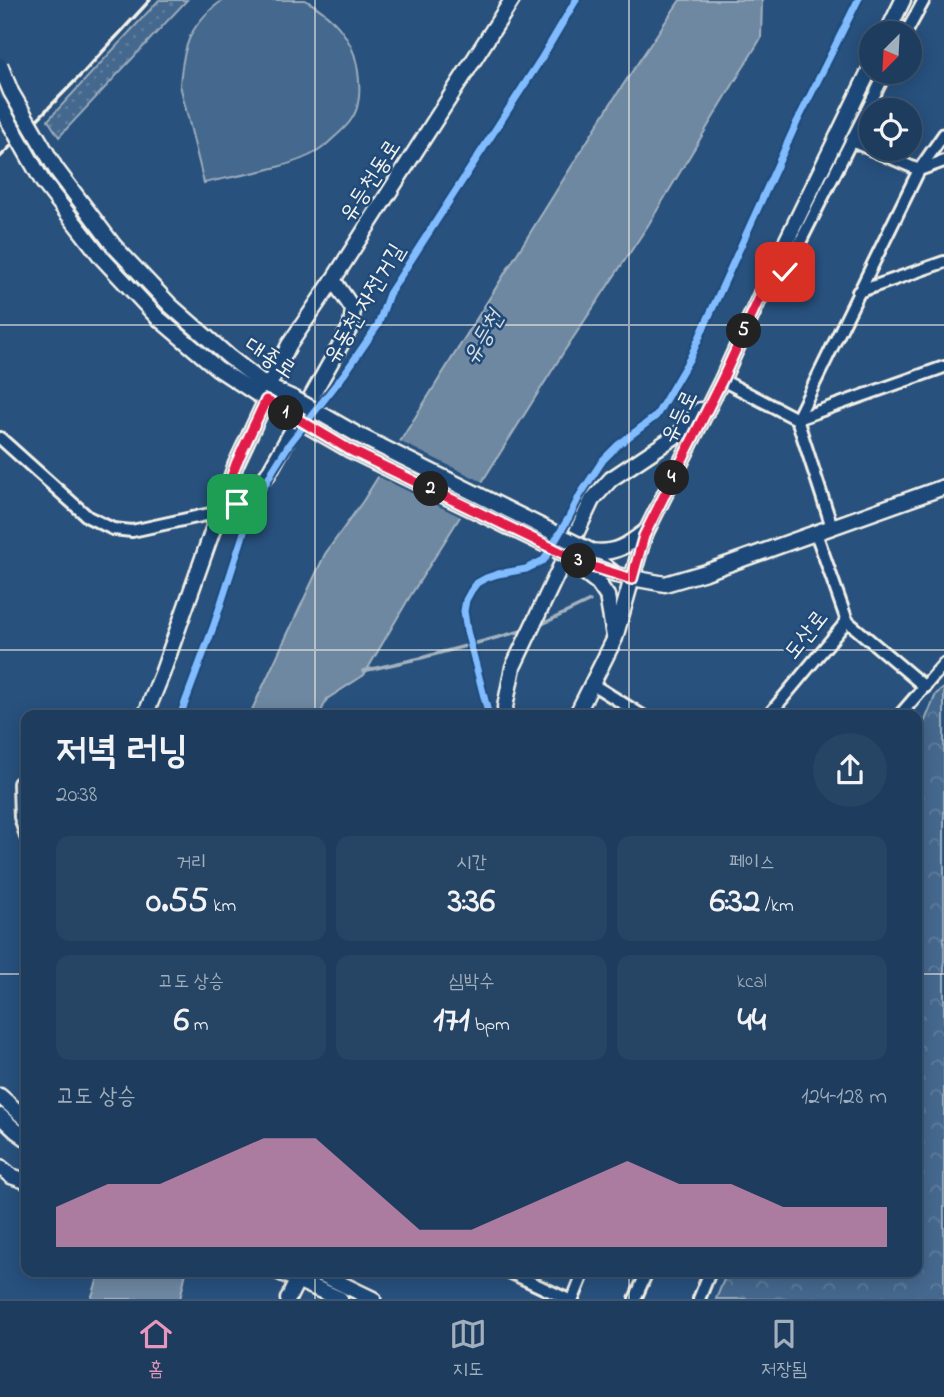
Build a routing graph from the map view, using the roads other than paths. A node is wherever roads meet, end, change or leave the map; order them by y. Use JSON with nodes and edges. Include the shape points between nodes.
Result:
{"nodes":[{"id":1,"x":512,"y":0,"type":"edge"},
{"id":2,"x":903,"y":0,"type":"edge"},
{"id":3,"x":925,"y":0,"type":"edge"},
{"id":4,"x":893,"y":21,"type":"edge"},
{"id":5,"x":913,"y":21,"type":"edge"},
{"id":6,"x":0,"y":65,"type":"edge"},
{"id":7,"x":863,"y":84,"type":"edge"},
{"id":8,"x":880,"y":84,"type":"edge"},
{"id":9,"x":0,"y":106,"type":"edge"},
{"id":10,"x":944,"y":134,"type":"edge"},
{"id":11,"x":851,"y":141,"type":"junction"},
{"id":12,"x":944,"y":161,"type":"edge"},
{"id":13,"x":919,"y":170,"type":"junction"},
{"id":14,"x":944,"y":262,"type":"edge"},
{"id":15,"x":333,"y":279,"type":"junction"},
{"id":16,"x":768,"y":279,"type":"junction"},
{"id":17,"x":858,"y":292,"type":"junction"},
{"id":18,"x":944,"y":367,"type":"edge"},
{"id":19,"x":718,"y":386,"type":"junction"},
{"id":20,"x":267,"y":393,"type":"junction"},
{"id":21,"x":797,"y":419,"type":"junction"},
{"id":22,"x":0,"y":438,"type":"edge"},
{"id":23,"x":944,"y":487,"type":"edge"},
{"id":24,"x":219,"y":512,"type":"junction"},
{"id":25,"x":832,"y":527,"type":"junction"},
{"id":26,"x":647,"y":531,"type":"junction"},
{"id":27,"x":816,"y":533,"type":"junction"},
{"id":28,"x":535,"y":539,"type":"junction"},
{"id":29,"x":591,"y":551,"type":"junction"},
{"id":30,"x":616,"y":575,"type":"junction"},
{"id":31,"x":632,"y":579,"type":"junction"},
{"id":32,"x":848,"y":621,"type":"junction"},
{"id":33,"x":615,"y":638,"type":"junction"},
{"id":34,"x":944,"y":664,"type":"edge"},
{"id":35,"x":592,"y":684,"type":"junction"},
{"id":36,"x":925,"y":687,"type":"junction"},
{"id":37,"x":147,"y":710,"type":"edge"},
{"id":38,"x":505,"y":710,"type":"edge"},
{"id":39,"x":579,"y":710,"type":"edge"},
{"id":40,"x":633,"y":710,"type":"edge"},
{"id":41,"x":773,"y":710,"type":"edge"},
{"id":42,"x":904,"y":710,"type":"edge"},
{"id":43,"x":19,"y":783,"type":"dead end"},
{"id":44,"x":21,"y":820,"type":"edge"},
{"id":45,"x":3,"y":1099,"type":"edge"},
{"id":46,"x":21,"y":1108,"type":"edge"},
{"id":47,"x":21,"y":1115,"type":"edge"},
{"id":48,"x":0,"y":1116,"type":"edge"},
{"id":49,"x":21,"y":1134,"type":"edge"},
{"id":50,"x":0,"y":1167,"type":"edge"},
{"id":51,"x":21,"y":1179,"type":"edge"},
{"id":52,"x":289,"y":1277,"type":"edge"},
{"id":53,"x":305,"y":1277,"type":"edge"},
{"id":54,"x":325,"y":1277,"type":"edge"},
{"id":55,"x":523,"y":1277,"type":"edge"},
{"id":56,"x":581,"y":1277,"type":"edge"},
{"id":57,"x":644,"y":1277,"type":"edge"},
{"id":58,"x":708,"y":1277,"type":"edge"},
{"id":59,"x":297,"y":1281,"type":"junction"},
{"id":60,"x":312,"y":1294,"type":"edge"},
{"id":61,"x":288,"y":1299,"type":"edge"},
{"id":62,"x":340,"y":1299,"type":"edge"},
{"id":63,"x":373,"y":1299,"type":"edge"},
{"id":64,"x":570,"y":1299,"type":"edge"},
{"id":65,"x":635,"y":1299,"type":"edge"},
{"id":66,"x":699,"y":1299,"type":"edge"}],
"edges":[{"from":1,"to":15,"type":"main road","name":"유등천동로"},
{"from":2,"to":4,"type":"main road"},
{"from":3,"to":5,"type":"street"},
{"from":6,"to":20,"type":"main road","name":"대종로","bridge":true,"via":[[56,169],[114,246],[183,318]]},
{"from":7,"to":16,"type":"main road","name":"유등로"},
{"from":8,"to":11,"type":"street"},
{"from":9,"to":20,"type":"main road","name":"대종로","bridge":true,"via":[[43,182],[102,258],[158,317],[218,368]]},
{"from":10,"to":13,"type":"street"},
{"from":11,"to":13,"type":"street"},
{"from":11,"to":16,"type":"street","via":[[785,272]]},
{"from":12,"to":13,"type":"street"},
{"from":13,"to":17,"type":"street"},
{"from":14,"to":17,"type":"street"},
{"from":15,"to":20,"type":"main road","name":"유등천동로","via":[[289,345]]},
{"from":15,"to":24,"type":"main road","via":[[354,309],[351,326],[268,474],[237,504]]},
{"from":16,"to":19,"type":"main road","name":"유등로"},
{"from":17,"to":21,"type":"street"},
{"from":18,"to":21,"type":"street"},
{"from":19,"to":21,"type":"street"},
{"from":19,"to":26,"type":"main road","name":"유등로"},
{"from":19,"to":38,"type":"main road","via":[[680,433],[611,479],[592,500],[513,667]]},
{"from":20,"to":24,"type":"main road","name":"유등천동로"},
{"from":20,"to":28,"type":"main road","name":"대종로","bridge":true,"via":[[286,413],[350,450]]},
{"from":20,"to":29,"type":"main road","name":"대종로","bridge":true,"via":[[295,399]]},
{"from":21,"to":25,"type":"street"},
{"from":22,"to":24,"type":"street","via":[[88,517],[113,529],[132,531]]},
{"from":23,"to":25,"type":"main road"},
{"from":24,"to":37,"type":"main road","name":"유등천동로"},
{"from":25,"to":27,"type":"main road"},
{"from":26,"to":29,"type":"main road","via":[[618,550]]},
{"from":26,"to":31,"type":"main road","name":"유등로"},
{"from":27,"to":31,"type":"main road","via":[[665,584]]},
{"from":27,"to":32,"type":"street","name":"도산로"},
{"from":28,"to":30,"type":"main road","name":"대종로","bridge":true},
{"from":28,"to":33,"type":"main road","bridge":true,"via":[[598,583],[607,596]]},
{"from":29,"to":30,"type":"main road","name":"대종로","bridge":true},
{"from":30,"to":31,"type":"main road","name":"대종로"},
{"from":31,"to":33,"type":"main road","name":"유등로"},
{"from":32,"to":36,"type":"street"},
{"from":32,"to":41,"type":"street","name":"도산로"},
{"from":33,"to":35,"type":"main road","name":"유등로"},
{"from":34,"to":36,"type":"street"},
{"from":35,"to":39,"type":"main road","name":"유등로"},
{"from":35,"to":40,"type":"street"},
{"from":36,"to":42,"type":"street"},
{"from":43,"to":44,"type":"street"},
{"from":45,"to":46,"type":"main road"},
{"from":45,"to":47,"type":"main road"},
{"from":48,"to":49,"type":"main road"},
{"from":50,"to":51,"type":"main road"},
{"from":52,"to":59,"type":"main road"},
{"from":53,"to":59,"type":"main road"},
{"from":54,"to":63,"type":"main road"},
{"from":55,"to":64,"type":"street"},
{"from":56,"to":64,"type":"street"},
{"from":57,"to":65,"type":"street"},
{"from":58,"to":66,"type":"street"},
{"from":59,"to":60,"type":"main road"},
{"from":59,"to":61,"type":"main road"},
{"from":60,"to":62,"type":"main road"}]}
